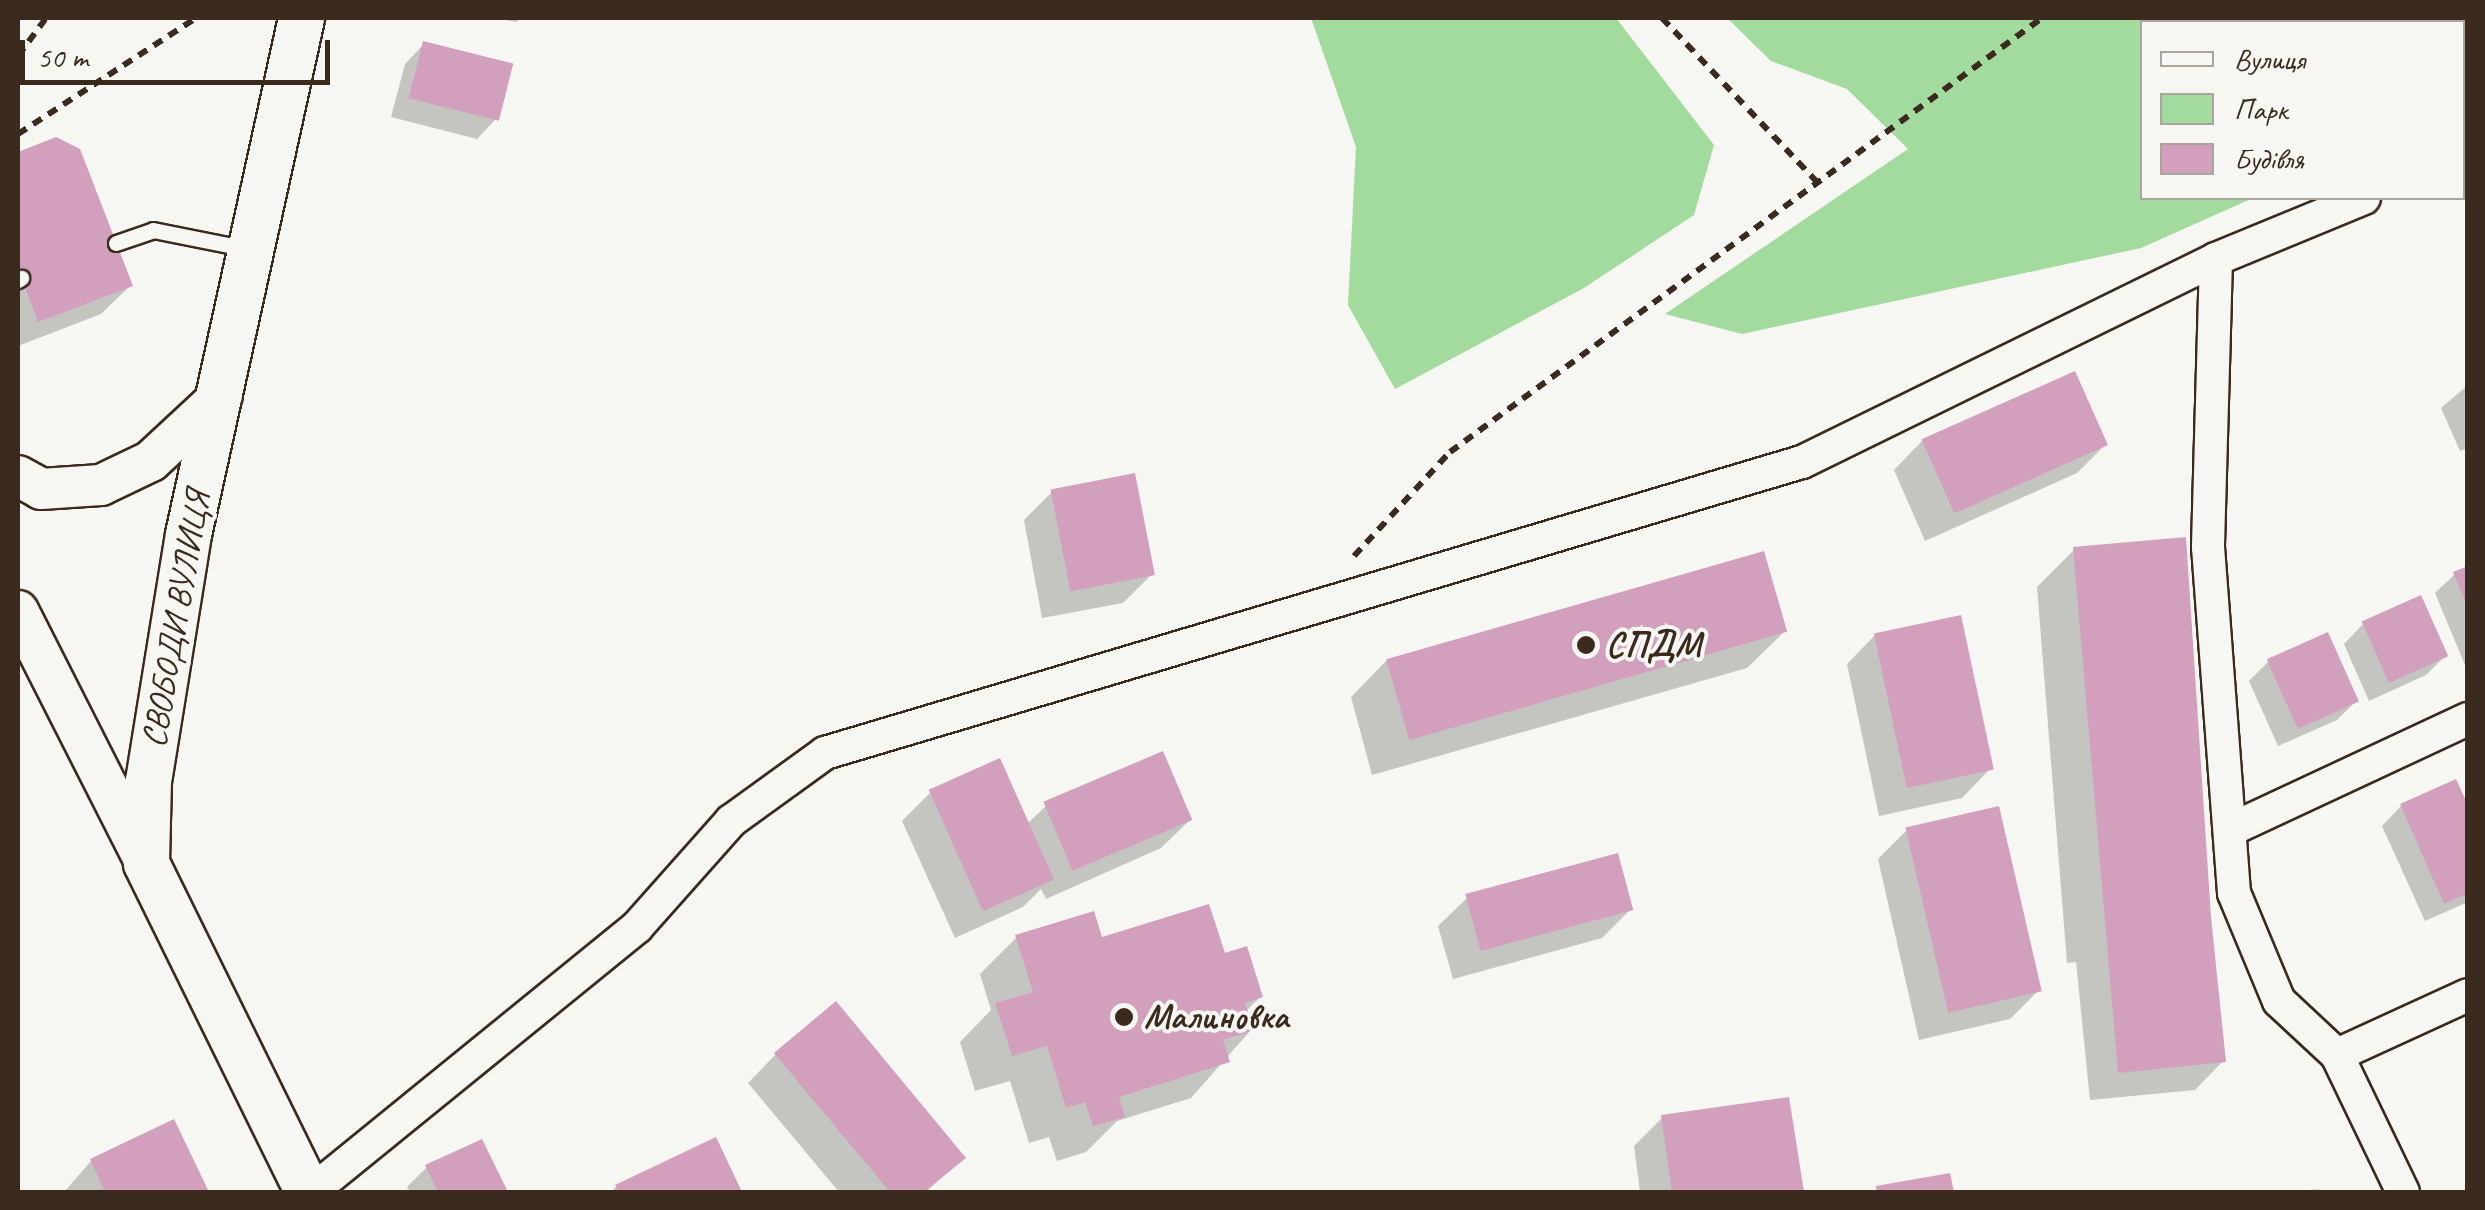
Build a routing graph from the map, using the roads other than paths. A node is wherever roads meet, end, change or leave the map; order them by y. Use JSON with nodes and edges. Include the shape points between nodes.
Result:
{"nodes":[{"id":1,"x":301,"y":18,"type":"edge"},
{"id":2,"x":2359,"y":200,"type":"edge"},
{"id":3,"x":116,"y":243,"type":"dead end"},
{"id":4,"x":252,"y":250,"type":"junction"},
{"id":5,"x":2216,"y":260,"type":"junction"},
{"id":6,"x":222,"y":395,"type":"junction"},
{"id":7,"x":18,"y":476,"type":"edge"},
{"id":8,"x":18,"y":612,"type":"edge"},
{"id":9,"x":2468,"y":719,"type":"edge"},
{"id":10,"x":2232,"y":829,"type":"junction"},
{"id":11,"x":146,"y":863,"type":"junction"},
{"id":12,"x":2468,"y":995,"type":"edge"},
{"id":13,"x":2337,"y":1055,"type":"junction"},
{"id":14,"x":310,"y":1192,"type":"edge"},
{"id":15,"x":2403,"y":1192,"type":"edge"}],
"edges":[{"from":1,"to":4,"type":"main road","name":"СВОБОДИ ВУЛИЦЯ"},
{"from":2,"to":5,"type":"street"},
{"from":3,"to":4,"type":"lane","via":[[153,230]]},
{"from":4,"to":6,"type":"main road","name":"СВОБОДИ ВУЛИЦЯ"},
{"from":5,"to":10,"type":"street","via":[[2208,546]]},
{"from":5,"to":14,"type":"street","via":[[1802,462],[825,753],[731,821],[637,927]]},
{"from":6,"to":7,"type":"street","via":[[150,461],[100,485],[41,488]]},
{"from":6,"to":11,"type":"main road","name":"СВОБОДИ ВУЛИЦЯ","via":[[188,534],[154,742]]},
{"from":8,"to":11,"type":"street"},
{"from":9,"to":10,"type":"street"},
{"from":10,"to":13,"type":"street","via":[[2234,894],[2279,1001]]},
{"from":11,"to":14,"type":"main road","name":"СВОБОДИ ВУЛИЦЯ"},
{"from":12,"to":13,"type":"street"},
{"from":13,"to":15,"type":"street"}]}
